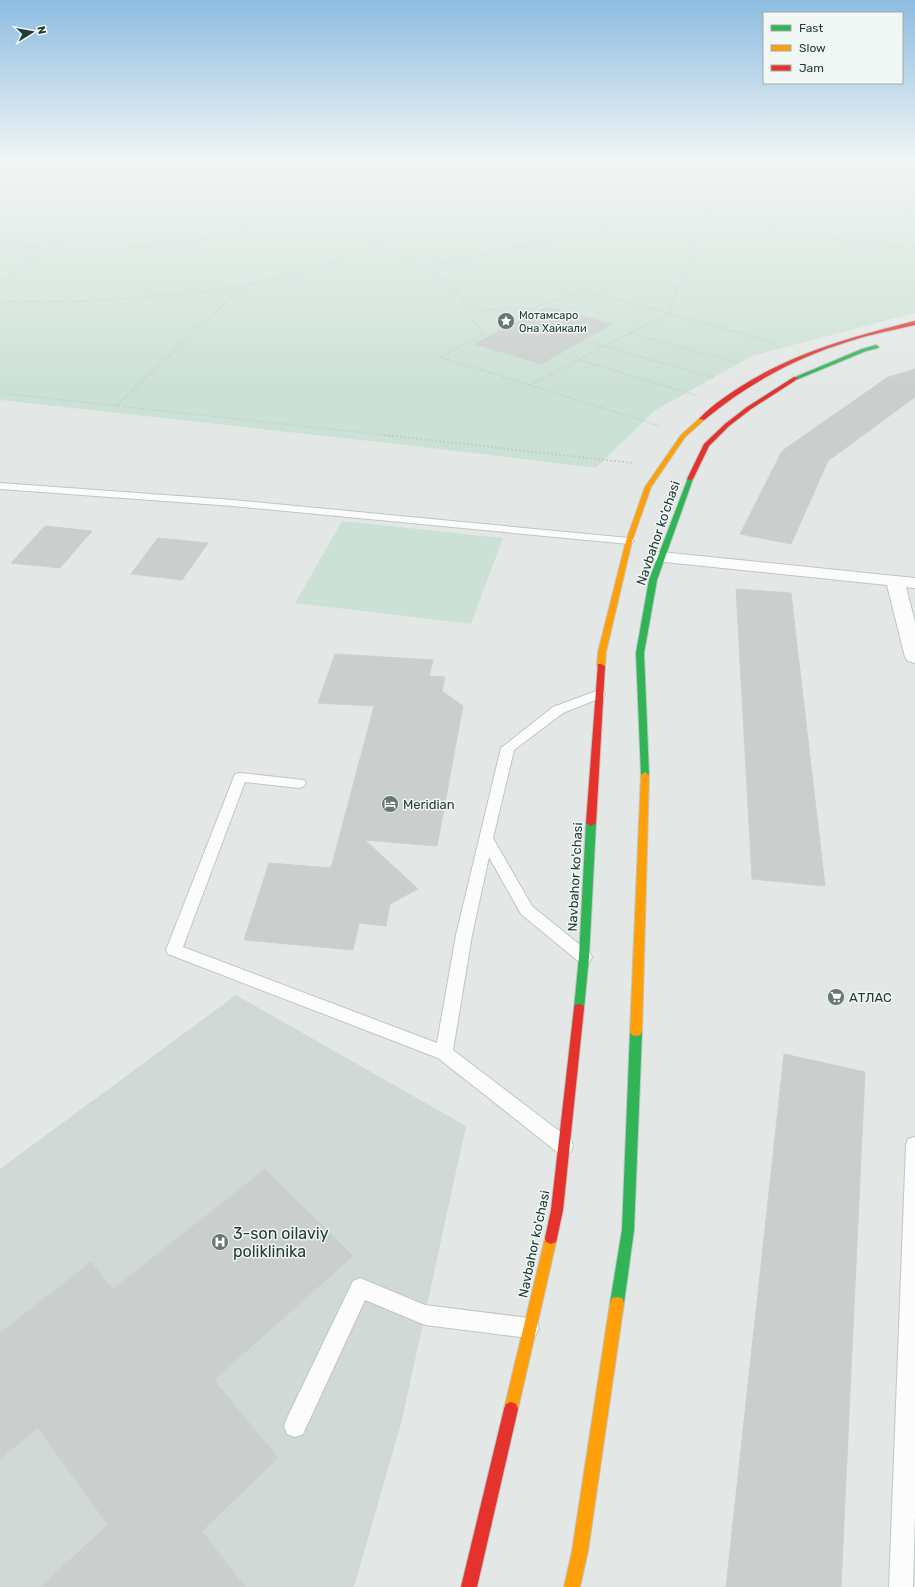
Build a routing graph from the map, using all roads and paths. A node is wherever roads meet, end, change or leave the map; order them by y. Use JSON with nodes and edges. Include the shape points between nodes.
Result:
{"nodes":[{"id":1,"x":69,"y":237,"type":"edge"},
{"id":2,"x":223,"y":237,"type":"edge"},
{"id":3,"x":365,"y":237,"type":"edge"},
{"id":4,"x":388,"y":237,"type":"edge"},
{"id":5,"x":567,"y":237,"type":"edge"},
{"id":6,"x":698,"y":237,"type":"edge"},
{"id":7,"x":825,"y":237,"type":"edge"},
{"id":8,"x":913,"y":237,"type":"edge"},
{"id":9,"x":0,"y":241,"type":"edge"},
{"id":10,"x":379,"y":244,"type":"junction"},
{"id":11,"x":915,"y":249,"type":"edge"},
{"id":12,"x":50,"y":250,"type":"junction"},
{"id":13,"x":421,"y":267,"type":"junction"},
{"id":14,"x":0,"y":282,"type":"edge"},
{"id":15,"x":245,"y":285,"type":"junction"},
{"id":16,"x":0,"y":302,"type":"edge"},
{"id":17,"x":482,"y":311,"type":"junction"},
{"id":18,"x":669,"y":313,"type":"junction"},
{"id":19,"x":915,"y":323,"type":"edge"},
{"id":20,"x":539,"y":328,"type":"dead end"},
{"id":21,"x":631,"y":333,"type":"junction"},
{"id":22,"x":780,"y":343,"type":"dead end"},
{"id":23,"x":886,"y":344,"type":"dead end"},
{"id":24,"x":605,"y":347,"type":"junction"},
{"id":25,"x":578,"y":360,"type":"junction"},
{"id":26,"x":738,"y":363,"type":"dead end"},
{"id":27,"x":716,"y":378,"type":"dead end"},
{"id":28,"x":530,"y":385,"type":"junction"},
{"id":29,"x":0,"y":393,"type":"edge"},
{"id":30,"x":696,"y":395,"type":"dead end"},
{"id":31,"x":116,"y":406,"type":"junction"},
{"id":32,"x":666,"y":428,"type":"dead end"},
{"id":33,"x":633,"y":463,"type":"dead end"},
{"id":34,"x":0,"y":486,"type":"edge"},
{"id":35,"x":629,"y":540,"type":"junction"},
{"id":36,"x":661,"y":557,"type":"junction"},
{"id":37,"x":895,"y":581,"type":"junction"},
{"id":38,"x":915,"y":583,"type":"edge"},
{"id":39,"x":915,"y":657,"type":"edge"},
{"id":40,"x":599,"y":694,"type":"junction"},
{"id":41,"x":299,"y":783,"type":"dead end"},
{"id":42,"x":486,"y":838,"type":"junction"},
{"id":43,"x":584,"y":957,"type":"junction"},
{"id":44,"x":444,"y":1053,"type":"junction"},
{"id":45,"x":564,"y":1146,"type":"junction"},
{"id":46,"x":915,"y":1146,"type":"edge"},
{"id":47,"x":529,"y":1328,"type":"junction"},
{"id":48,"x":295,"y":1426,"type":"dead end"},
{"id":49,"x":469,"y":1587,"type":"edge"},
{"id":50,"x":572,"y":1587,"type":"edge"},
{"id":51,"x":901,"y":1587,"type":"edge"}],
"edges":[{"from":1,"to":12,"type":"path"},
{"from":2,"to":12,"type":"path","via":[[106,251]]},
{"from":3,"to":10,"type":"path"},
{"from":4,"to":10,"type":"path"},
{"from":5,"to":13,"type":"path"},
{"from":6,"to":18,"type":"path"},
{"from":7,"to":11,"type":"path"},
{"from":8,"to":11,"type":"path"},
{"from":9,"to":12,"type":"path"},
{"from":10,"to":13,"type":"path"},
{"from":10,"to":15,"type":"path","via":[[307,272]]},
{"from":12,"to":14,"type":"path"},
{"from":13,"to":17,"type":"path","via":[[453,285],[464,303]]},
{"from":15,"to":16,"type":"path","via":[[209,292],[92,301]]},
{"from":15,"to":31,"type":"path"},
{"from":17,"to":18,"type":"path","via":[[531,309],[582,290]]},
{"from":17,"to":28,"type":"path","via":[[473,321],[484,334],[440,357]]},
{"from":18,"to":21,"type":"path"},
{"from":18,"to":22,"type":"path"},
{"from":19,"to":35,"type":"street","name":"Navbahor ko'chasi","via":[[842,342],[784,365],[748,384],[716,406],[683,436],[648,487]]},
{"from":20,"to":24,"type":"path"},
{"from":21,"to":24,"type":"path"},
{"from":21,"to":26,"type":"path"},
{"from":23,"to":36,"type":"street","name":"Navbahor ko'chasi","via":[[799,376],[727,425],[706,445],[685,490]]},
{"from":24,"to":25,"type":"path"},
{"from":24,"to":27,"type":"path"},
{"from":25,"to":28,"type":"path"},
{"from":25,"to":30,"type":"path"},
{"from":28,"to":32,"type":"path"},
{"from":29,"to":31,"type":"path"},
{"from":31,"to":33,"type":"path"},
{"from":34,"to":35,"type":"lane","via":[[233,503]]},
{"from":35,"to":40,"type":"street","name":"Navbahor ko'chasi","via":[[624,577],[602,652]]},
{"from":36,"to":37,"type":"street"},
{"from":36,"to":50,"type":"street","name":"Navbahor ko'chasi","via":[[650,580],[640,653],[645,788],[628,1230],[580,1551]]},
{"from":37,"to":38,"type":"street"},
{"from":37,"to":39,"type":"street"},
{"from":40,"to":42,"type":"lane","via":[[558,710],[508,748]]},
{"from":40,"to":43,"type":"street","name":"Navbahor ko'chasi"},
{"from":41,"to":44,"type":"lane","via":[[240,777],[174,950]]},
{"from":42,"to":43,"type":"lane","via":[[526,910]]},
{"from":42,"to":44,"type":"lane","via":[[464,935]]},
{"from":43,"to":45,"type":"street","name":"Navbahor ko'chasi"},
{"from":44,"to":45,"type":"lane"},
{"from":45,"to":47,"type":"street","name":"Navbahor ko'chasi","via":[[557,1210]]},
{"from":46,"to":51,"type":"lane"},
{"from":47,"to":48,"type":"lane","via":[[425,1315],[360,1288]]},
{"from":47,"to":49,"type":"street","name":"Navbahor ko'chasi"}]}
